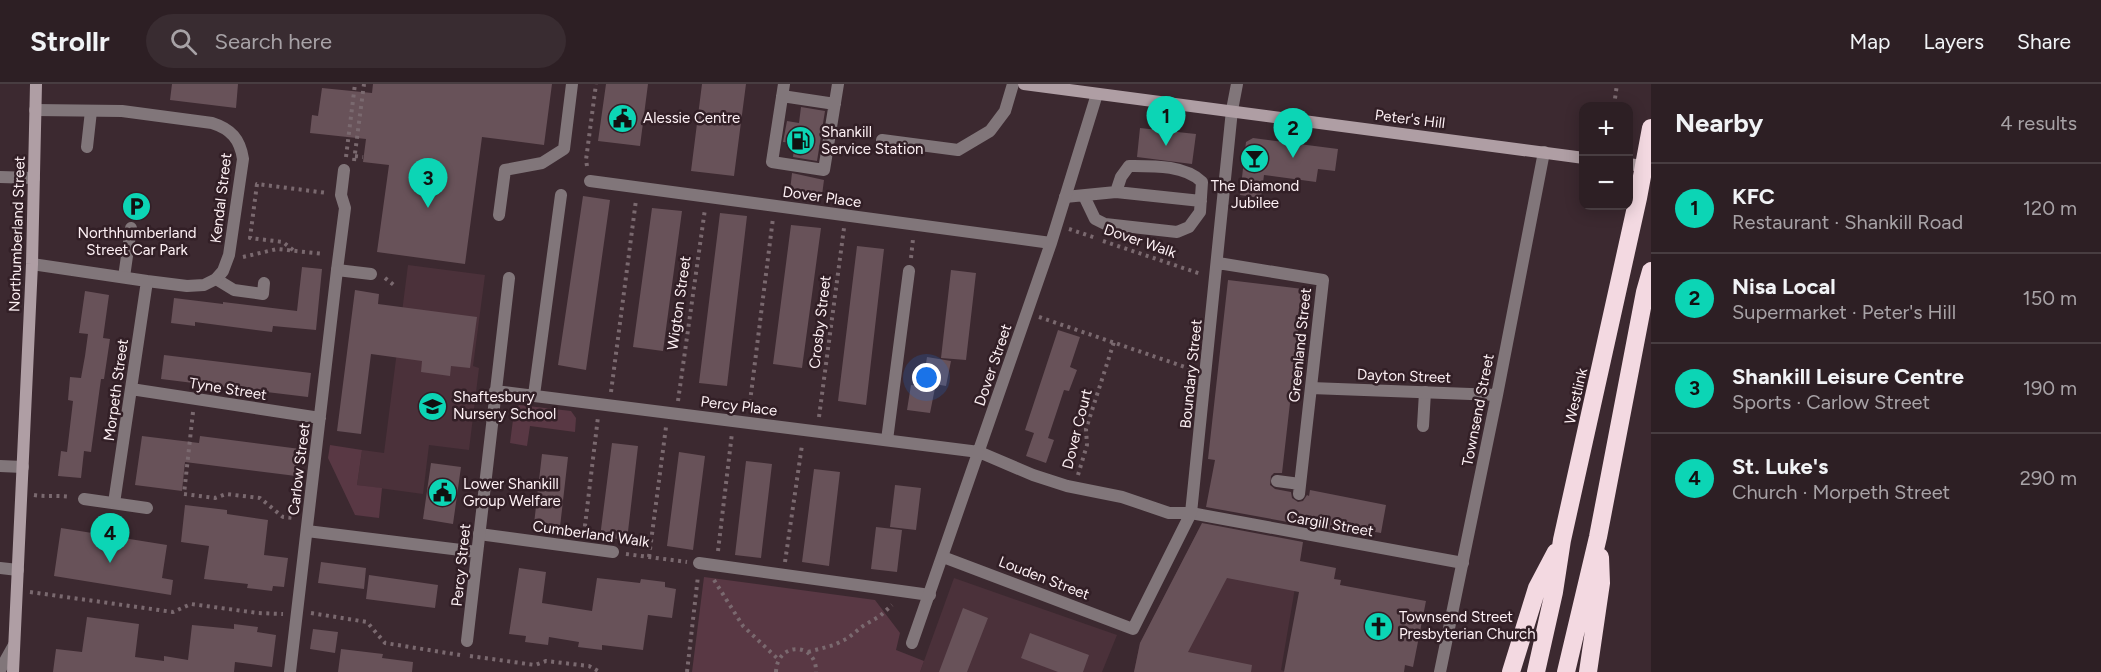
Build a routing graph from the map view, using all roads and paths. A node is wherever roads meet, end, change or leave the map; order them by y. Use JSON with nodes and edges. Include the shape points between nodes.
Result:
{"nodes":[{"id":1,"x":36,"y":84,"type":"edge"},
{"id":2,"x":355,"y":84,"type":"edge"},
{"id":3,"x":364,"y":84,"type":"edge"},
{"id":4,"x":572,"y":84,"type":"edge"},
{"id":5,"x":596,"y":84,"type":"edge"},
{"id":6,"x":838,"y":84,"type":"edge"},
{"id":7,"x":1013,"y":84,"type":"edge"},
{"id":8,"x":1024,"y":84,"type":"edge"},
{"id":9,"x":1237,"y":84,"type":"edge"},
{"id":10,"x":1617,"y":84,"type":"edge"},
{"id":11,"x":783,"y":90,"type":"edge"},
{"id":12,"x":1097,"y":94,"type":"junction"},
{"id":13,"x":1615,"y":102,"type":"edge"},
{"id":14,"x":835,"y":104,"type":"junction"},
{"id":15,"x":35,"y":110,"type":"junction"},
{"id":16,"x":1232,"y":110,"type":"junction"},
{"id":17,"x":91,"y":111,"type":"junction"},
{"id":18,"x":1651,"y":128,"type":"edge"},
{"id":19,"x":882,"y":140,"type":"dead end"},
{"id":20,"x":87,"y":147,"type":"dead end"},
{"id":21,"x":1544,"y":153,"type":"junction"},
{"id":22,"x":363,"y":157,"type":"dead end"},
{"id":23,"x":1579,"y":157,"type":"edge"},
{"id":24,"x":1633,"y":164,"type":"edge"},
{"id":25,"x":350,"y":165,"type":"junction"},
{"id":26,"x":1651,"y":167,"type":"edge"},
{"id":27,"x":0,"y":177,"type":"edge"},
{"id":28,"x":34,"y":178,"type":"junction"},
{"id":29,"x":590,"y":181,"type":"joint"},
{"id":30,"x":638,"y":187,"type":"junction"},
{"id":31,"x":1116,"y":192,"type":"junction"},
{"id":32,"x":342,"y":195,"type":"junction"},
{"id":33,"x":561,"y":195,"type":"dead end"},
{"id":34,"x":706,"y":196,"type":"junction"},
{"id":35,"x":1084,"y":196,"type":"junction"},
{"id":36,"x":1065,"y":197,"type":"junction"},
{"id":37,"x":1201,"y":201,"type":"junction"},
{"id":38,"x":775,"y":206,"type":"junction"},
{"id":39,"x":345,"y":208,"type":"junction"},
{"id":40,"x":499,"y":215,"type":"dead end"},
{"id":41,"x":845,"y":215,"type":"junction"},
{"id":42,"x":915,"y":225,"type":"junction"},
{"id":43,"x":1056,"y":225,"type":"junction"},
{"id":44,"x":131,"y":228,"type":"dead end"},
{"id":45,"x":1051,"y":243,"type":"junction"},
{"id":46,"x":293,"y":250,"type":"junction"},
{"id":47,"x":339,"y":256,"type":"junction"},
{"id":48,"x":1218,"y":263,"type":"junction"},
{"id":49,"x":32,"y":264,"type":"junction"},
{"id":50,"x":226,"y":264,"type":"junction"},
{"id":51,"x":337,"y":270,"type":"junction"},
{"id":52,"x":909,"y":271,"type":"joint"},
{"id":53,"x":1651,"y":271,"type":"edge"},
{"id":54,"x":370,"y":274,"type":"dead end"},
{"id":55,"x":124,"y":278,"type":"junction"},
{"id":56,"x":509,"y":278,"type":"dead end"},
{"id":57,"x":216,"y":279,"type":"junction"},
{"id":58,"x":1216,"y":279,"type":"junction"},
{"id":59,"x":147,"y":281,"type":"junction"},
{"id":60,"x":264,"y":282,"type":"dead end"},
{"id":61,"x":1027,"y":313,"type":"junction"},
{"id":62,"x":1114,"y":342,"type":"junction"},
{"id":63,"x":1207,"y":374,"type":"junction"},
{"id":64,"x":1311,"y":388,"type":"junction"},
{"id":65,"x":131,"y":389,"type":"junction"},
{"id":66,"x":495,"y":391,"type":"junction"},
{"id":67,"x":1425,"y":392,"type":"junction"},
{"id":68,"x":1497,"y":394,"type":"junction"},
{"id":69,"x":534,"y":395,"type":"junction"},
{"id":70,"x":195,"y":399,"type":"junction"},
{"id":71,"x":604,"y":404,"type":"junction"},
{"id":72,"x":672,"y":413,"type":"junction"},
{"id":73,"x":320,"y":418,"type":"junction"},
{"id":74,"x":734,"y":421,"type":"junction"},
{"id":75,"x":748,"y":423,"type":"junction"},
{"id":76,"x":1423,"y":426,"type":"dead end"},
{"id":77,"x":804,"y":430,"type":"junction"},
{"id":78,"x":817,"y":431,"type":"junction"},
{"id":79,"x":887,"y":440,"type":"junction"},
{"id":80,"x":979,"y":452,"type":"junction"},
{"id":81,"x":0,"y":466,"type":"edge"},
{"id":82,"x":23,"y":467,"type":"junction"},
{"id":83,"x":1277,"y":481,"type":"dead end"},
{"id":84,"x":1074,"y":488,"type":"junction"},
{"id":85,"x":22,"y":493,"type":"junction"},
{"id":86,"x":84,"y":499,"type":"joint"},
{"id":87,"x":114,"y":503,"type":"junction"},
{"id":88,"x":147,"y":508,"type":"dead end"},
{"id":89,"x":1191,"y":513,"type":"junction"},
{"id":90,"x":308,"y":525,"type":"junction"},
{"id":91,"x":479,"y":534,"type":"junction"},
{"id":92,"x":1598,"y":537,"type":"junction"},
{"id":93,"x":1562,"y":540,"type":"junction"},
{"id":94,"x":582,"y":548,"type":"junction"},
{"id":95,"x":477,"y":552,"type":"junction"},
{"id":96,"x":613,"y":552,"type":"joint"},
{"id":97,"x":649,"y":557,"type":"junction"},
{"id":98,"x":943,"y":557,"type":"junction"},
{"id":99,"x":699,"y":563,"type":"junction"},
{"id":100,"x":1462,"y":563,"type":"junction"},
{"id":101,"x":716,"y":566,"type":"junction"},
{"id":102,"x":0,"y":568,"type":"edge"},
{"id":103,"x":18,"y":570,"type":"junction"},
{"id":104,"x":784,"y":575,"type":"junction"},
{"id":105,"x":906,"y":591,"type":"junction"},
{"id":106,"x":930,"y":595,"type":"junction"},
{"id":107,"x":1133,"y":629,"type":"joint"},
{"id":108,"x":467,"y":641,"type":"dead end"},
{"id":109,"x":912,"y":644,"type":"dead end"},
{"id":110,"x":14,"y":645,"type":"junction"},
{"id":111,"x":808,"y":652,"type":"junction"},
{"id":112,"x":778,"y":659,"type":"junction"},
{"id":113,"x":0,"y":670,"type":"edge"},
{"id":114,"x":13,"y":672,"type":"edge"},
{"id":115,"x":290,"y":672,"type":"edge"},
{"id":116,"x":687,"y":672,"type":"edge"},
{"id":117,"x":776,"y":672,"type":"edge"},
{"id":118,"x":816,"y":672,"type":"edge"},
{"id":119,"x":1440,"y":672,"type":"edge"},
{"id":120,"x":1511,"y":672,"type":"edge"},
{"id":121,"x":1536,"y":672,"type":"edge"},
{"id":122,"x":1566,"y":672,"type":"edge"},
{"id":123,"x":1588,"y":672,"type":"edge"}],
"edges":[{"from":1,"to":15,"type":"main road","name":"Northumberland Street"},
{"from":2,"to":25,"type":"path"},
{"from":3,"to":25,"type":"path"},
{"from":4,"to":40,"type":"street","via":[[564,149],[542,163],[505,170]]},
{"from":5,"to":29,"type":"path","via":[[586,160]]},
{"from":6,"to":14,"type":"street"},
{"from":7,"to":19,"type":"street","via":[[1005,111],[990,131],[958,150]]},
{"from":8,"to":12,"type":"main road","name":"Peter's Hill"},
{"from":9,"to":16,"type":"street","name":"Boundary Street"},
{"from":10,"to":13,"type":"path"},
{"from":11,"to":14,"type":"street"},
{"from":11,"to":14,"type":"street","via":[[772,162],[824,170]]},
{"from":12,"to":16,"type":"main road","name":"Peter's Hill"},
{"from":12,"to":36,"type":"street","name":"Dover Street"},
{"from":15,"to":17,"type":"street","name":"Kendal Street"},
{"from":15,"to":28,"type":"main road","name":"Northumberland Street"},
{"from":16,"to":21,"type":"main road","name":"Peter's Hill"},
{"from":16,"to":48,"type":"street","name":"Boundary Street"},
{"from":17,"to":20,"type":"street"},
{"from":17,"to":50,"type":"street","name":"Kendal Street","via":[[122,111],[212,123],[234,134],[248,162]]},
{"from":18,"to":93,"type":"highway","name":"Westlink"},
{"from":21,"to":23,"type":"main road","name":"Peter's Hill"},
{"from":21,"to":68,"type":"street","name":"Townsend Street"},
{"from":22,"to":25,"type":"path"},
{"from":24,"to":26,"type":"main road"},
{"from":25,"to":32,"type":"street","name":"Carlow Street"},
{"from":25,"to":39,"type":"street"},
{"from":27,"to":28,"type":"street"},
{"from":28,"to":49,"type":"main road","name":"Northumberland Street"},
{"from":29,"to":30,"type":"street","name":"Dover Place"},
{"from":30,"to":34,"type":"street","name":"Dover Place"},
{"from":30,"to":71,"type":"path"},
{"from":31,"to":35,"type":"street"},
{"from":31,"to":37,"type":"street"},
{"from":31,"to":37,"type":"street","via":[[1129,166],[1146,166],[1195,175],[1203,182]]},
{"from":32,"to":39,"type":"street","name":"Carlow Street"},
{"from":32,"to":46,"type":"path","via":[[257,184],[250,238],[283,242]]},
{"from":33,"to":69,"type":"street"},
{"from":34,"to":38,"type":"street","name":"Dover Place"},
{"from":34,"to":72,"type":"path","name":"Wigton Street"},
{"from":35,"to":36,"type":"street"},
{"from":35,"to":37,"type":"street","via":[[1095,219],[1105,224],[1177,232],[1189,227],[1200,212]]},
{"from":36,"to":43,"type":"street","name":"Dover Street"},
{"from":38,"to":41,"type":"street","name":"Dover Place"},
{"from":38,"to":75,"type":"path"},
{"from":39,"to":47,"type":"street","name":"Carlow Street"},
{"from":41,"to":42,"type":"street","name":"Dover Place"},
{"from":41,"to":78,"type":"path","name":"Crosby Street"},
{"from":42,"to":45,"type":"street","name":"Dover Place"},
{"from":42,"to":52,"type":"path"},
{"from":43,"to":45,"type":"street","name":"Dover Street"},
{"from":43,"to":58,"type":"path","name":"Dover Walk"},
{"from":44,"to":55,"type":"street"},
{"from":45,"to":61,"type":"street","name":"Dover Street"},
{"from":46,"to":47,"type":"path"},
{"from":46,"to":50,"type":"path","via":[[253,253]]},
{"from":47,"to":51,"type":"street","name":"Carlow Street"},
{"from":48,"to":58,"type":"street","name":"Boundary Street"},
{"from":48,"to":64,"type":"street","name":"Greenland Street","via":[[1323,280]]},
{"from":49,"to":55,"type":"street"},
{"from":49,"to":82,"type":"main road","name":"Northumberland Street"},
{"from":50,"to":57,"type":"street","name":"Kendal Street"},
{"from":51,"to":54,"type":"street"},
{"from":51,"to":73,"type":"street","name":"Carlow Street"},
{"from":52,"to":79,"type":"street"},
{"from":53,"to":92,"type":"highway"},
{"from":55,"to":59,"type":"street"},
{"from":56,"to":66,"type":"street","name":"Percy Street"},
{"from":57,"to":59,"type":"street","via":[[204,285],[187,286]]},
{"from":57,"to":60,"type":"street","via":[[234,290],[263,294]]},
{"from":58,"to":63,"type":"street","name":"Boundary Street"},
{"from":59,"to":65,"type":"street","name":"Morpeth Street"},
{"from":61,"to":62,"type":"path"},
{"from":61,"to":80,"type":"street","name":"Dover Street"},
{"from":62,"to":63,"type":"path"},
{"from":62,"to":84,"type":"path","name":"Dover Court","via":[[1086,429],[1087,445]]},
{"from":63,"to":89,"type":"street","name":"Boundary Street"},
{"from":64,"to":67,"type":"street","name":"Dayton Street"},
{"from":64,"to":83,"type":"street","name":"Greenland Street","via":[[1299,489]]},
{"from":65,"to":70,"type":"street","name":"Tyne Street"},
{"from":65,"to":87,"type":"street","name":"Morpeth Street"},
{"from":66,"to":69,"type":"street","name":"Percy Place"},
{"from":66,"to":91,"type":"street","name":"Percy Street"},
{"from":67,"to":68,"type":"street","name":"Dayton Street"},
{"from":67,"to":76,"type":"street"},
{"from":68,"to":100,"type":"street","name":"Townsend Street"},
{"from":69,"to":71,"type":"street","name":"Percy Place"},
{"from":70,"to":73,"type":"street","name":"Tyne Street"},
{"from":70,"to":90,"type":"path","via":[[184,494],[260,498],[283,517]]},
{"from":71,"to":72,"type":"street","name":"Percy Place"},
{"from":71,"to":94,"type":"path"},
{"from":72,"to":74,"type":"street","name":"Percy Place"},
{"from":72,"to":97,"type":"path","name":"Wigton Street"},
{"from":73,"to":90,"type":"street","name":"Carlow Street"},
{"from":74,"to":75,"type":"street","name":"Percy Place"},
{"from":74,"to":101,"type":"path"},
{"from":75,"to":77,"type":"street","name":"Percy Place"},
{"from":77,"to":78,"type":"street","name":"Percy Place"},
{"from":77,"to":104,"type":"path"},
{"from":78,"to":79,"type":"street","name":"Percy Place"},
{"from":79,"to":80,"type":"street","name":"Percy Place"},
{"from":80,"to":84,"type":"street","name":"Percy Place","via":[[1033,476]]},
{"from":80,"to":98,"type":"street","name":"Dover Street"},
{"from":81,"to":82,"type":"street"},
{"from":82,"to":85,"type":"main road","name":"Northumberland Street"},
{"from":84,"to":89,"type":"street","name":"Cargill Street","via":[[1122,497],[1169,513]]},
{"from":85,"to":86,"type":"path"},
{"from":85,"to":103,"type":"main road","name":"Northumberland Street"},
{"from":86,"to":87,"type":"street"},
{"from":87,"to":88,"type":"street"},
{"from":89,"to":100,"type":"street","name":"Cargill Street"},
{"from":89,"to":107,"type":"street","name":"Boundary Street"},
{"from":90,"to":95,"type":"street"},
{"from":90,"to":115,"type":"street","name":"Carlow Street"},
{"from":91,"to":94,"type":"street","name":"Cumberland Walk"},
{"from":91,"to":95,"type":"street","name":"Percy Street"},
{"from":92,"to":122,"type":"highway"},
{"from":92,"to":123,"type":"highway","via":[[1601,583]]},
{"from":93,"to":120,"type":"highway","via":[[1537,588]]},
{"from":93,"to":121,"type":"highway","name":"Westlink"},
{"from":94,"to":96,"type":"street","name":"Cumberland Walk"},
{"from":95,"to":108,"type":"street","name":"Percy Street"},
{"from":96,"to":97,"type":"path","name":"Cumberland Walk"},
{"from":97,"to":99,"type":"path","name":"Cumberland Walk"},
{"from":98,"to":106,"type":"street","name":"Dover Street"},
{"from":98,"to":107,"type":"street","name":"Louden Street"},
{"from":99,"to":101,"type":"street"},
{"from":99,"to":112,"type":"path","via":[[719,586],[743,626]]},
{"from":99,"to":116,"type":"path"},
{"from":100,"to":119,"type":"street","name":"Townsend Street"},
{"from":101,"to":104,"type":"street"},
{"from":102,"to":103,"type":"street"},
{"from":103,"to":110,"type":"main road","name":"Northumberland Street"},
{"from":104,"to":105,"type":"street"},
{"from":105,"to":106,"type":"street"},
{"from":105,"to":111,"type":"path","via":[[880,616],[848,638]]},
{"from":106,"to":109,"type":"street","name":"Dover Street"},
{"from":110,"to":113,"type":"street"},
{"from":110,"to":114,"type":"main road","name":"Northumberland Street"},
{"from":111,"to":112,"type":"path","via":[[788,650]]},
{"from":111,"to":118,"type":"path","via":[[816,663]]},
{"from":112,"to":117,"type":"path"}]}
